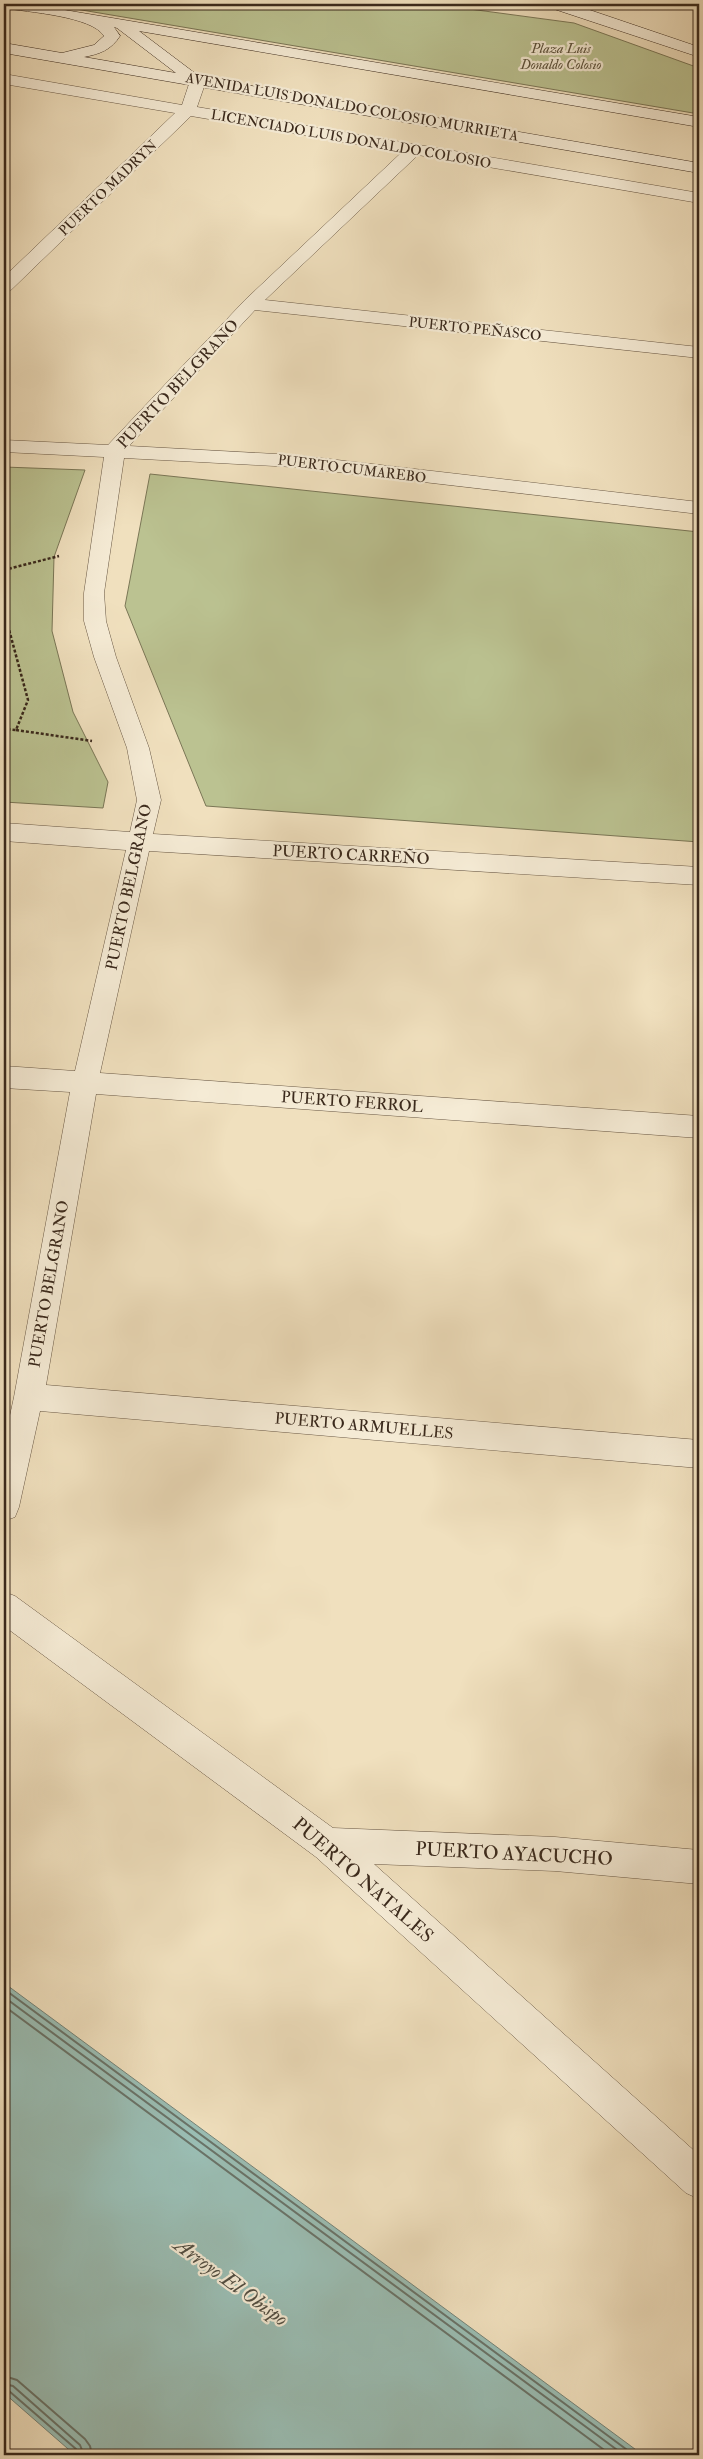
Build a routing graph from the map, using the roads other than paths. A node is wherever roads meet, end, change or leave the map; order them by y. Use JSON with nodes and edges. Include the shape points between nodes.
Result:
{"nodes":[{"id":1,"x":4,"y":4,"type":"edge"},
{"id":2,"x":559,"y":4,"type":"edge"},
{"id":3,"x":86,"y":18,"type":"junction"},
{"id":4,"x":116,"y":23,"type":"junction"},
{"id":5,"x":231,"y":42,"type":"junction"},
{"id":6,"x":4,"y":48,"type":"edge"},
{"id":7,"x":699,"y":52,"type":"edge"},
{"id":8,"x":45,"y":56,"type":"junction"},
{"id":9,"x":179,"y":72,"type":"junction"},
{"id":10,"x":4,"y":79,"type":"edge"},
{"id":11,"x":198,"y":81,"type":"junction"},
{"id":12,"x":188,"y":110,"type":"junction"},
{"id":13,"x":699,"y":122,"type":"edge"},
{"id":14,"x":414,"y":150,"type":"junction"},
{"id":15,"x":699,"y":168,"type":"edge"},
{"id":16,"x":699,"y":198,"type":"edge"},
{"id":17,"x":4,"y":286,"type":"edge"},
{"id":18,"x":251,"y":304,"type":"junction"},
{"id":19,"x":699,"y":353,"type":"edge"},
{"id":20,"x":4,"y":446,"type":"edge"},
{"id":21,"x":115,"y":450,"type":"junction"},
{"id":22,"x":699,"y":508,"type":"edge"},
{"id":23,"x":4,"y":832,"type":"edge"},
{"id":24,"x":141,"y":842,"type":"junction"},
{"id":25,"x":699,"y":876,"type":"edge"},
{"id":26,"x":4,"y":1077,"type":"edge"},
{"id":27,"x":85,"y":1082,"type":"junction"},
{"id":28,"x":699,"y":1128,"type":"edge"},
{"id":29,"x":29,"y":1397,"type":"junction"},
{"id":30,"x":699,"y":1454,"type":"edge"},
{"id":31,"x":4,"y":1507,"type":"edge"},
{"id":32,"x":4,"y":1607,"type":"edge"},
{"id":33,"x":328,"y":1845,"type":"junction"},
{"id":34,"x":699,"y":1868,"type":"edge"},
{"id":35,"x":699,"y":2180,"type":"edge"}],
"edges":[{"from":1,"to":3,"type":"street"},
{"from":2,"to":7,"type":"street"},
{"from":3,"to":4,"type":"street"},
{"from":3,"to":8,"type":"street","via":[[107,28],[112,36],[109,43],[98,50]]},
{"from":4,"to":5,"type":"street"},
{"from":4,"to":9,"type":"street"},
{"from":5,"to":9,"type":"street","via":[[190,48],[179,58]]},
{"from":5,"to":13,"type":"street"},
{"from":6,"to":8,"type":"street","name":"AVENIDA LUIS DONALDO COLOSIO MURRIETA"},
{"from":8,"to":9,"type":"street","name":"AVENIDA LUIS DONALDO COLOSIO MURRIETA"},
{"from":9,"to":11,"type":"street","name":"AVENIDA LUIS DONALDO COLOSIO MURRIETA"},
{"from":10,"to":12,"type":"street","name":"LICENCIADO LUIS DONALDO COLOSIO"},
{"from":11,"to":12,"type":"street","name":"PUERTO MADRYN"},
{"from":11,"to":15,"type":"street","name":"AVENIDA LUIS DONALDO COLOSIO MURRIETA"},
{"from":12,"to":14,"type":"street","name":"LICENCIADO LUIS DONALDO COLOSIO"},
{"from":12,"to":17,"type":"street","name":"PUERTO MADRYN"},
{"from":14,"to":16,"type":"street","name":"LICENCIADO LUIS DONALDO COLOSIO"},
{"from":14,"to":18,"type":"street","name":"PUERTO BELGRANO"},
{"from":18,"to":19,"type":"street","name":"PUERTO PEÑASCO"},
{"from":18,"to":21,"type":"street","name":"PUERTO BELGRANO"},
{"from":20,"to":21,"type":"street","name":"PUERTO CUMAREBO"},
{"from":21,"to":22,"type":"street","name":"PUERTO CUMAREBO","via":[[294,461]]},
{"from":21,"to":24,"type":"street","name":"PUERTO BELGRANO","via":[[94,593],[95,621],[104,657],[138,748],[148,800]]},
{"from":23,"to":24,"type":"street","name":"PUERTO CARREÑO"},
{"from":24,"to":25,"type":"street","name":"PUERTO CARREÑO"},
{"from":24,"to":27,"type":"street","name":"PUERTO BELGRANO"},
{"from":26,"to":27,"type":"street","name":"PUERTO FERROL"},
{"from":27,"to":28,"type":"street","name":"PUERTO FERROL"},
{"from":27,"to":29,"type":"street","name":"PUERTO BELGRANO"},
{"from":29,"to":30,"type":"street","name":"PUERTO ARMUELLES"},
{"from":29,"to":31,"type":"street","name":"PUERTO BELGRANO"},
{"from":32,"to":33,"type":"street","name":"PUERTO NATALES"},
{"from":33,"to":34,"type":"street","name":"PUERTO AYACUCHO","via":[[555,1854]]},
{"from":33,"to":35,"type":"street","name":"PUERTO NATALES"}]}
